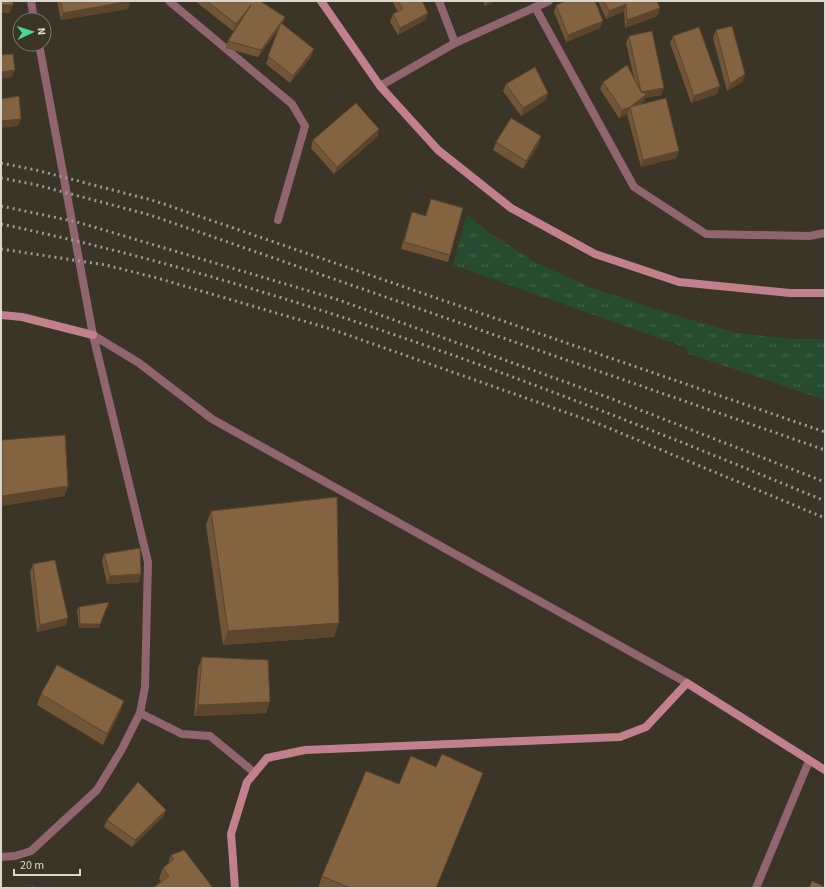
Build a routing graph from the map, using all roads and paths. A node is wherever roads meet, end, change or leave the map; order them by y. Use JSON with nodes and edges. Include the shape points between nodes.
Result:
{"nodes":[{"id":1,"x":31,"y":1,"type":"edge"},
{"id":2,"x":169,"y":1,"type":"edge"},
{"id":3,"x":320,"y":1,"type":"edge"},
{"id":4,"x":439,"y":1,"type":"edge"},
{"id":5,"x":549,"y":1,"type":"edge"},
{"id":6,"x":535,"y":7,"type":"junction"},
{"id":7,"x":33,"y":12,"type":"edge"},
{"id":8,"x":455,"y":43,"type":"junction"},
{"id":9,"x":40,"y":52,"type":"edge"},
{"id":10,"x":380,"y":86,"type":"junction"},
{"id":11,"x":278,"y":220,"type":"dead end"},
{"id":12,"x":825,"y":233,"type":"edge"},
{"id":13,"x":825,"y":293,"type":"edge"},
{"id":14,"x":1,"y":315,"type":"edge"},
{"id":15,"x":93,"y":335,"type":"junction"},
{"id":16,"x":687,"y":683,"type":"junction"},
{"id":17,"x":140,"y":713,"type":"junction"},
{"id":18,"x":809,"y":761,"type":"junction"},
{"id":19,"x":825,"y":770,"type":"edge"},
{"id":20,"x":255,"y":773,"type":"junction"},
{"id":21,"x":1,"y":857,"type":"edge"},
{"id":22,"x":235,"y":888,"type":"edge"},
{"id":23,"x":756,"y":888,"type":"edge"}],
"edges":[{"from":1,"to":7,"type":"street"},
{"from":2,"to":11,"type":"street","via":[[292,104],[305,126]]},
{"from":3,"to":10,"type":"street"},
{"from":4,"to":8,"type":"street"},
{"from":5,"to":6,"type":"street"},
{"from":6,"to":8,"type":"street"},
{"from":6,"to":12,"type":"street","via":[[634,187],[706,234],[809,236]]},
{"from":8,"to":10,"type":"street"},
{"from":9,"to":15,"type":"street"},
{"from":10,"to":13,"type":"street","via":[[438,150],[511,208],[595,254],[679,282],[790,293]]},
{"from":14,"to":15,"type":"street","via":[[22,317]]},
{"from":15,"to":16,"type":"street","via":[[138,363],[212,419]]},
{"from":15,"to":17,"type":"street","via":[[148,562],[145,687]]},
{"from":16,"to":18,"type":"street"},
{"from":16,"to":20,"type":"street","via":[[646,727],[620,738],[305,750],[266,758]]},
{"from":17,"to":20,"type":"street","via":[[182,734],[210,736]]},
{"from":17,"to":21,"type":"street","via":[[122,749],[96,790],[31,851]]},
{"from":18,"to":19,"type":"street"},
{"from":18,"to":23,"type":"street"},
{"from":20,"to":22,"type":"street","via":[[247,782],[231,834]]}]}
